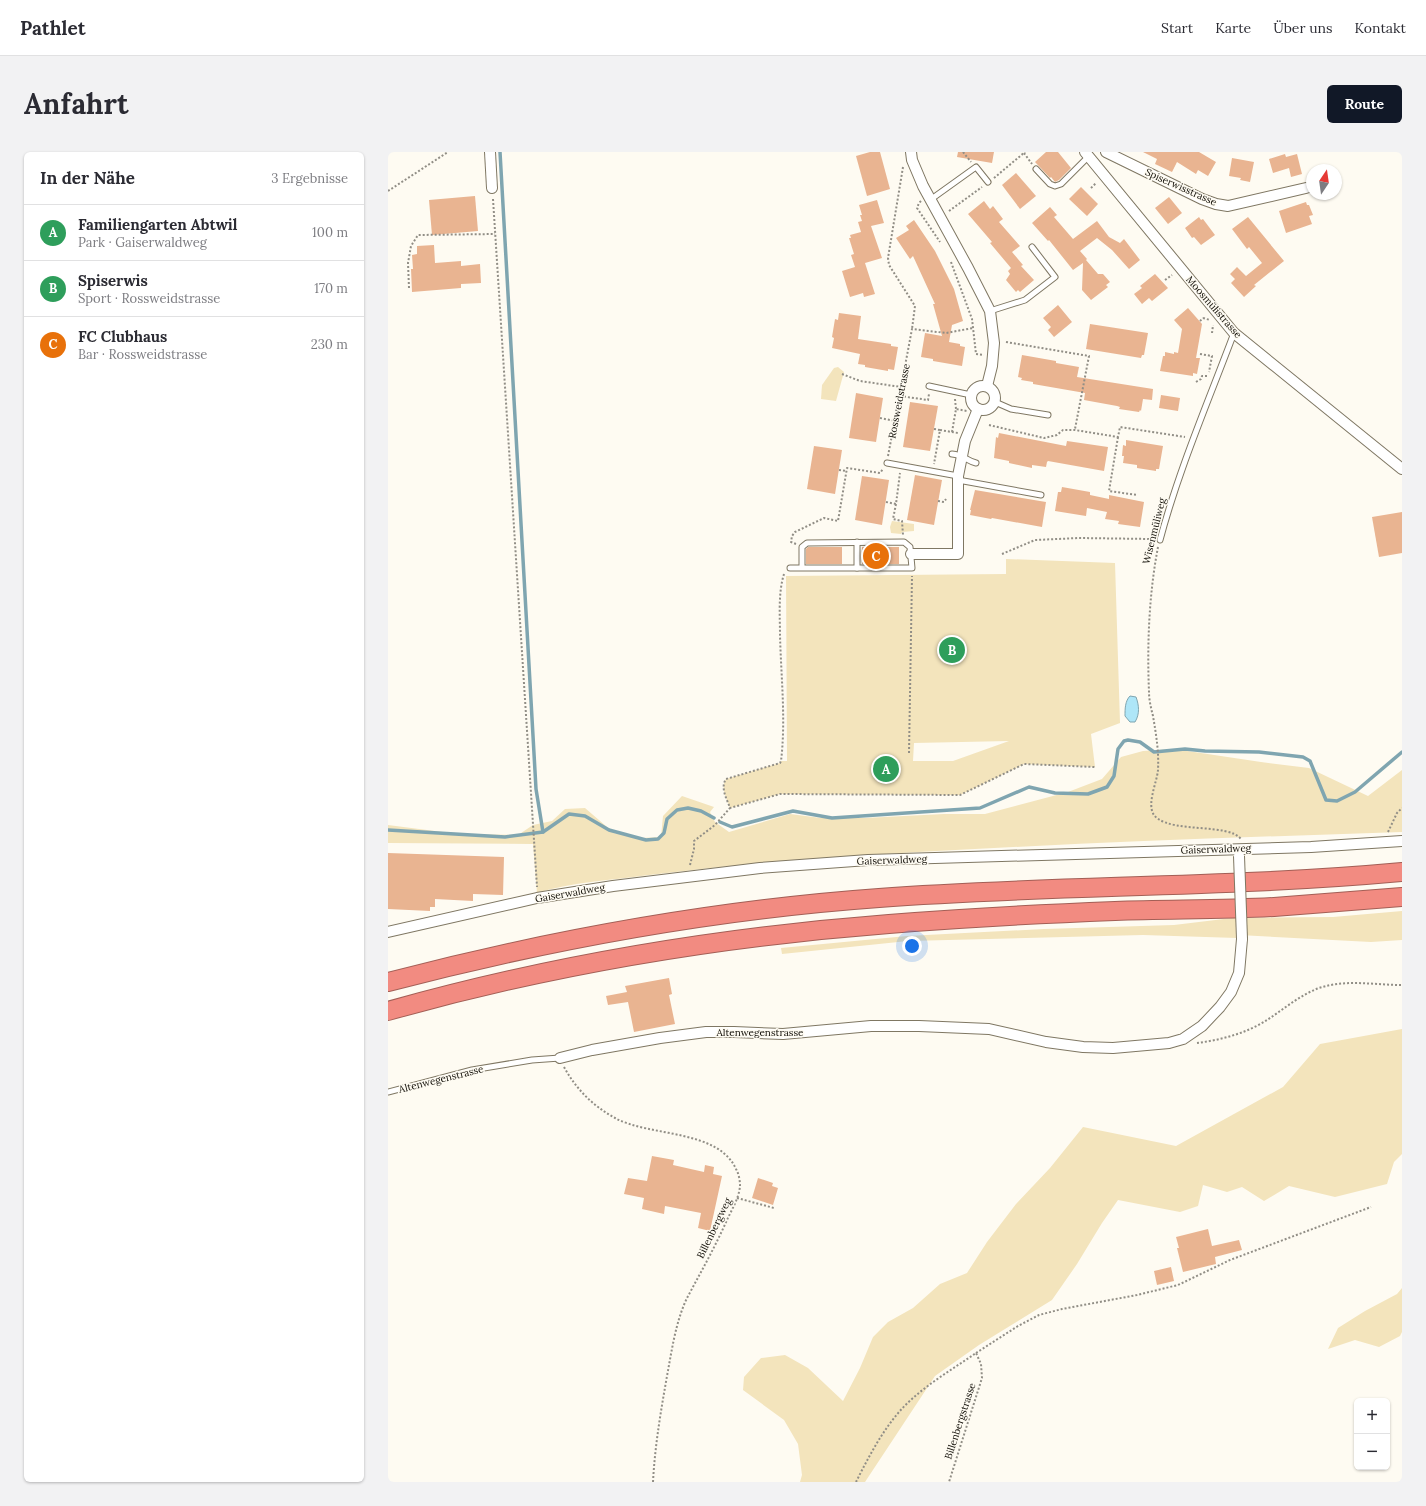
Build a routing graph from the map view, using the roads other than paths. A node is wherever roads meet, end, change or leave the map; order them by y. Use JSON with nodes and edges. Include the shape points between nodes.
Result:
{"nodes":[{"id":1,"x":490,"y":152,"type":"edge"},
{"id":2,"x":911,"y":152,"type":"edge"},
{"id":3,"x":1106,"y":152,"type":"edge"},
{"id":4,"x":1087,"y":154,"type":"edge"},
{"id":5,"x":1036,"y":169,"type":"dead end"},
{"id":6,"x":988,"y":182,"type":"road end"},
{"id":7,"x":492,"y":188,"type":"road end"},
{"id":8,"x":1306,"y":188,"type":"dead end"},
{"id":9,"x":930,"y":199,"type":"junction"},
{"id":10,"x":1032,"y":247,"type":"dead end"},
{"id":11,"x":990,"y":311,"type":"junction"},
{"id":12,"x":1234,"y":333,"type":"junction"},
{"id":13,"x":929,"y":386,"type":"dead end"},
{"id":14,"x":987,"y":386,"type":"junction"},
{"id":15,"x":972,"y":395,"type":"junction"},
{"id":16,"x":995,"y":402,"type":"junction"},
{"id":17,"x":978,"y":411,"type":"junction"},
{"id":18,"x":1048,"y":415,"type":"dead end"},
{"id":19,"x":957,"y":455,"type":"junction"},
{"id":20,"x":887,"y":463,"type":"road end"},
{"id":21,"x":976,"y":463,"type":"dead end"},
{"id":22,"x":1402,"y":470,"type":"edge"},
{"id":23,"x":958,"y":478,"type":"junction"},
{"id":24,"x":1041,"y":495,"type":"dead end"},
{"id":25,"x":1160,"y":540,"type":"road end"},
{"id":26,"x":857,"y":542,"type":"junction"},
{"id":27,"x":911,"y":554,"type":"junction"},
{"id":28,"x":790,"y":568,"type":"road end"},
{"id":29,"x":802,"y":568,"type":"junction"},
{"id":30,"x":857,"y":568,"type":"junction"},
{"id":31,"x":1402,"y":841,"type":"edge"},
{"id":32,"x":1240,"y":851,"type":"junction"},
{"id":33,"x":1402,"y":872,"type":"edge"},
{"id":34,"x":1402,"y":897,"type":"edge"},
{"id":35,"x":388,"y":932,"type":"edge"},
{"id":36,"x":388,"y":982,"type":"edge"},
{"id":37,"x":388,"y":1011,"type":"edge"},
{"id":38,"x":560,"y":1058,"type":"joint"},
{"id":39,"x":388,"y":1092,"type":"edge"}],
"edges":[{"from":1,"to":7,"type":"street"},
{"from":2,"to":9,"type":"street","via":[[914,167]]},
{"from":3,"to":8,"type":"street","name":"Spiserwisstrasse","via":[[1216,204],[1228,206]]},
{"from":4,"to":5,"type":"lane","via":[[1061,184],[1055,186]]},
{"from":4,"to":12,"type":"street","name":"Moosmülistrasse"},
{"from":6,"to":9,"type":"lane","via":[[976,167]]},
{"from":9,"to":11,"type":"street"},
{"from":10,"to":11,"type":"lane","via":[[1055,278],[1025,300]]},
{"from":11,"to":14,"type":"street","via":[[994,343]]},
{"from":12,"to":22,"type":"street","name":"Moosmülistrasse"},
{"from":12,"to":25,"type":"lane","name":"Wisenmüliweg","via":[[1192,438]]},
{"from":13,"to":15,"type":"lane"},
{"from":14,"to":15,"type":"street","via":[[979,386]]},
{"from":14,"to":16,"type":"street","via":[[995,394]]},
{"from":15,"to":17,"type":"street","via":[[972,403]]},
{"from":16,"to":17,"type":"street","via":[[986,410]]},
{"from":16,"to":18,"type":"lane","via":[[1011,409]]},
{"from":17,"to":19,"type":"street"},
{"from":19,"to":21,"type":"lane"},
{"from":19,"to":23,"type":"street"},
{"from":20,"to":23,"type":"lane"},
{"from":23,"to":24,"type":"lane"},
{"from":23,"to":27,"type":"street","via":[[958,554]]},
{"from":26,"to":27,"type":"lane","via":[[904,542],[910,547]]},
{"from":26,"to":29,"type":"lane","via":[[804,544]]},
{"from":26,"to":30,"type":"lane"},
{"from":27,"to":30,"type":"lane","via":[[912,568]]},
{"from":28,"to":29,"type":"lane"},
{"from":29,"to":30,"type":"lane"},
{"from":31,"to":32,"type":"street","name":"Gaiserwaldweg"},
{"from":32,"to":35,"type":"street","name":"Gaiserwaldweg","via":[[868,860],[760,868],[538,898]]},
{"from":32,"to":38,"type":"street","name":"Altenwegenstrasse","bridge":true,"via":[[1242,939],[1238,973],[1231,992],[1220,1007],[1202,1026],[1183,1039],[1150,1045],[1096,1048],[1046,1042],[990,1030],[871,1026],[784,1034],[706,1032],[592,1050]]},
{"from":33,"to":36,"type":"highway","via":[[1220,883],[960,893],[807,904],[691,919],[569,940]]},
{"from":34,"to":37,"type":"highway","via":[[1273,907],[1112,911],[956,919],[767,936],[676,948],[585,965],[464,991]]},
{"from":38,"to":39,"type":"lane","name":"Altenwegenstrasse","via":[[472,1070]]}]}
